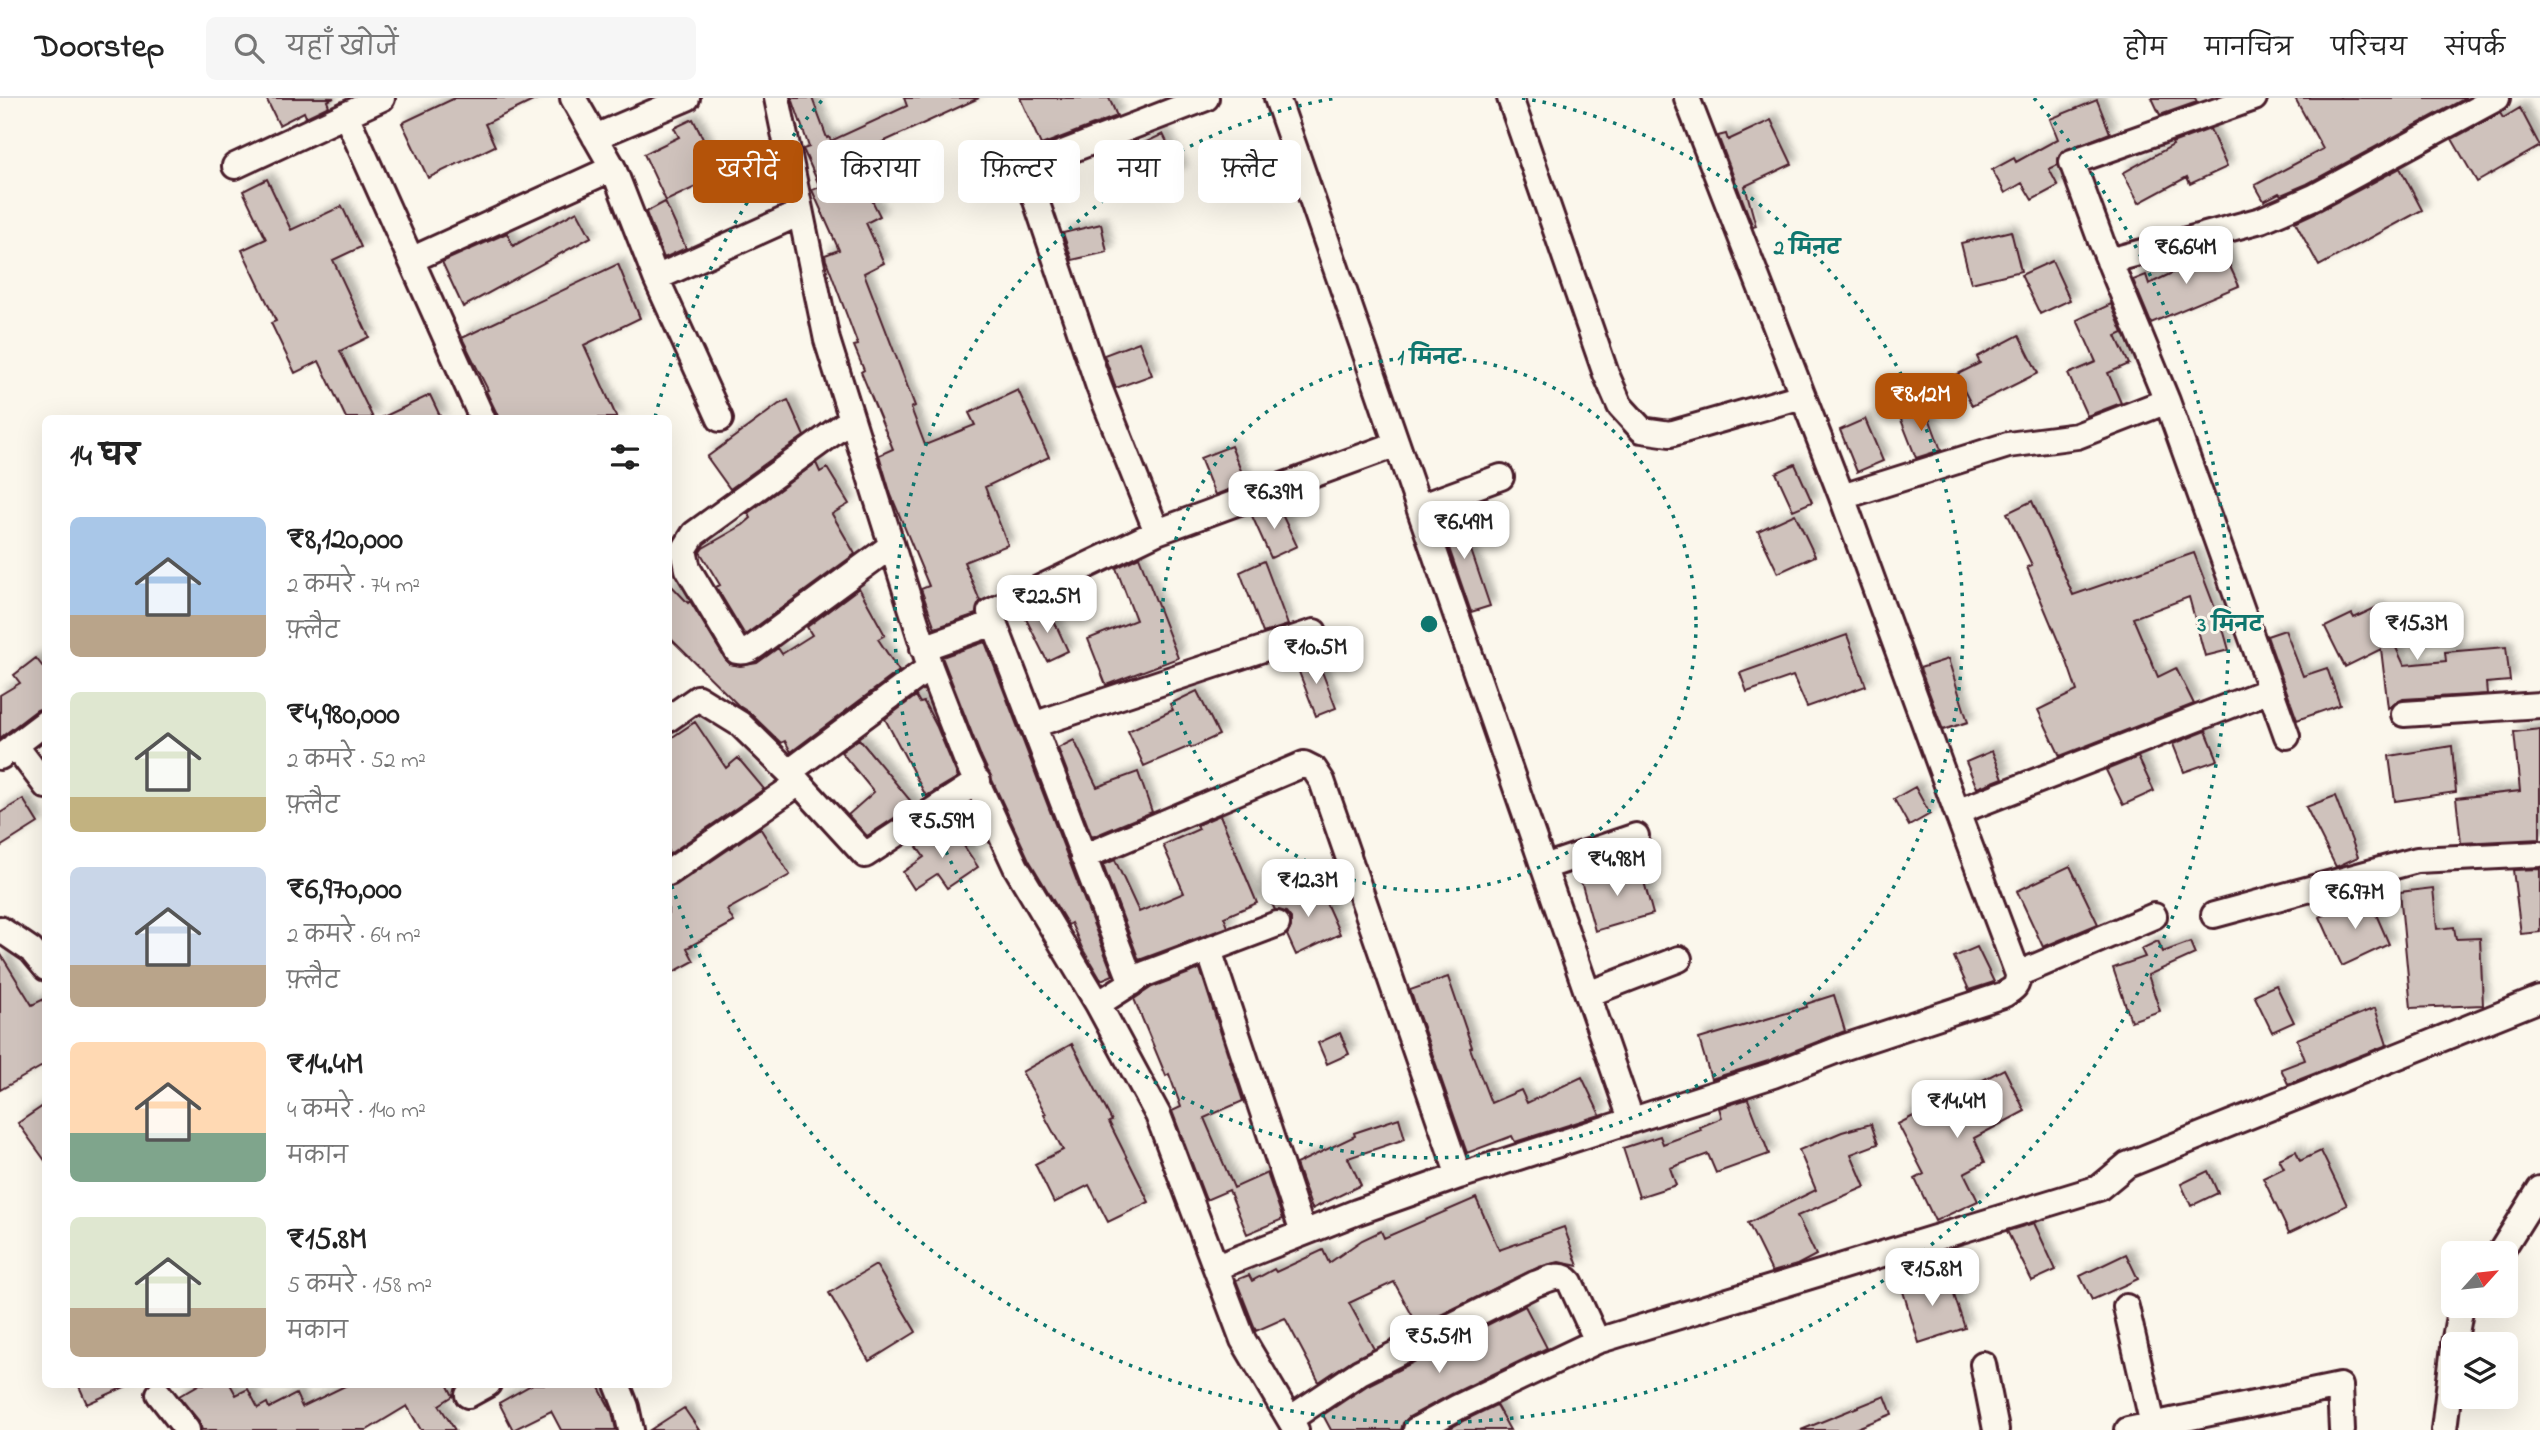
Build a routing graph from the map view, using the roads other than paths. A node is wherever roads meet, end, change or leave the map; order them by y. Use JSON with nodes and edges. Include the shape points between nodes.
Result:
{"nodes":[{"id":1,"x":382,"y":98,"type":"edge"},
{"id":2,"x":573,"y":98,"type":"edge"},
{"id":3,"x":687,"y":98,"type":"edge"},
{"id":4,"x":777,"y":98,"type":"edge"},
{"id":5,"x":1206,"y":98,"type":"edge"},
{"id":6,"x":1277,"y":98,"type":"edge"},
{"id":7,"x":1510,"y":98,"type":"edge"},
{"id":8,"x":1687,"y":98,"type":"edge"},
{"id":9,"x":2254,"y":98,"type":"edge"},
{"id":10,"x":2497,"y":98,"type":"edge"},
{"id":11,"x":346,"y":115,"type":"junction"},
{"id":12,"x":595,"y":137,"type":"junction"},
{"id":13,"x":235,"y":166,"type":"dead end"},
{"id":14,"x":613,"y":168,"type":"junction"},
{"id":15,"x":800,"y":213,"type":"junction"},
{"id":16,"x":411,"y":260,"type":"junction"},
{"id":17,"x":2109,"y":261,"type":"junction"},
{"id":18,"x":656,"y":278,"type":"junction"},
{"id":19,"x":1802,"y":396,"type":"junction"},
{"id":20,"x":2167,"y":401,"type":"junction"},
{"id":21,"x":481,"y":415,"type":"edge"},
{"id":22,"x":720,"y":419,"type":"dead end"},
{"id":23,"x":852,"y":419,"type":"junction"},
{"id":24,"x":1397,"y":444,"type":"junction"},
{"id":25,"x":1501,"y":477,"type":"dead end"},
{"id":26,"x":1842,"y":497,"type":"junction"},
{"id":27,"x":1419,"y":507,"type":"junction"},
{"id":28,"x":1157,"y":532,"type":"junction"},
{"id":29,"x":891,"y":546,"type":"junction"},
{"id":30,"x":994,"y":623,"type":"junction"},
{"id":31,"x":1314,"y":632,"type":"dead end"},
{"id":32,"x":927,"y":658,"type":"junction"},
{"id":33,"x":2270,"y":690,"type":"junction"},
{"id":34,"x":2540,"y":705,"type":"edge"},
{"id":35,"x":2404,"y":714,"type":"dead end"},
{"id":36,"x":672,"y":716,"type":"edge"},
{"id":37,"x":42,"y":725,"type":"edge"},
{"id":38,"x":1033,"y":725,"type":"junction"},
{"id":39,"x":2287,"y":736,"type":"dead end"},
{"id":40,"x":7,"y":751,"type":"edge"},
{"id":41,"x":794,"y":777,"type":"junction"},
{"id":42,"x":978,"y":781,"type":"junction"},
{"id":43,"x":42,"y":782,"type":"edge"},
{"id":44,"x":1957,"y":812,"type":"junction"},
{"id":45,"x":1636,"y":836,"type":"dead end"},
{"id":46,"x":2540,"y":854,"type":"edge"},
{"id":47,"x":1083,"y":857,"type":"junction"},
{"id":48,"x":1544,"y":867,"type":"junction"},
{"id":49,"x":672,"y":870,"type":"edge"},
{"id":50,"x":2214,"y":915,"type":"dead end"},
{"id":51,"x":2154,"y":916,"type":"dead end"},
{"id":52,"x":1277,"y":924,"type":"dead end"},
{"id":53,"x":0,"y":929,"type":"edge"},
{"id":54,"x":1209,"y":950,"type":"junction"},
{"id":55,"x":1679,"y":959,"type":"dead end"},
{"id":56,"x":42,"y":963,"type":"edge"},
{"id":57,"x":2018,"y":974,"type":"junction"},
{"id":58,"x":1132,"y":983,"type":"junction"},
{"id":59,"x":1588,"y":994,"type":"junction"},
{"id":60,"x":2540,"y":999,"type":"edge"},
{"id":61,"x":1098,"y":1004,"type":"junction"},
{"id":62,"x":1631,"y":1119,"type":"junction"},
{"id":63,"x":1459,"y":1176,"type":"junction"},
{"id":64,"x":2540,"y":1189,"type":"edge"},
{"id":65,"x":1303,"y":1233,"type":"junction"},
{"id":66,"x":2508,"y":1241,"type":"edge"},
{"id":67,"x":1217,"y":1267,"type":"junction"},
{"id":68,"x":2126,"y":1307,"type":"dead end"},
{"id":69,"x":1597,"y":1341,"type":"junction"},
{"id":70,"x":1983,"y":1364,"type":"dead end"},
{"id":71,"x":619,"y":1388,"type":"edge"},
{"id":72,"x":159,"y":1394,"type":"dead end"},
{"id":73,"x":2446,"y":1409,"type":"edge"},
{"id":74,"x":1293,"y":1424,"type":"edge"},
{"id":75,"x":2152,"y":1425,"type":"junction"},
{"id":76,"x":187,"y":1430,"type":"edge"},
{"id":77,"x":631,"y":1430,"type":"edge"},
{"id":78,"x":1416,"y":1430,"type":"edge"},
{"id":79,"x":1996,"y":1430,"type":"edge"},
{"id":80,"x":2128,"y":1430,"type":"edge"},
{"id":81,"x":2342,"y":1430,"type":"edge"},
{"id":82,"x":2444,"y":1430,"type":"edge"}],
"edges":[{"from":1,"to":11,"type":"street"},
{"from":2,"to":12,"type":"street"},
{"from":3,"to":12,"type":"street"},
{"from":4,"to":15,"type":"street"},
{"from":5,"to":28,"type":"street","via":[[1042,161],[1031,170],[1030,183],[1099,387]]},
{"from":6,"to":24,"type":"street"},
{"from":7,"to":19,"type":"street","via":[[1606,374],[1620,406],[1642,430],[1670,434]]},
{"from":8,"to":19,"type":"street"},
{"from":9,"to":17,"type":"street","via":[[2072,162]]},
{"from":10,"to":17,"type":"street","via":[[2314,197],[2261,220]]},
{"from":11,"to":13,"type":"street"},
{"from":11,"to":16,"type":"street"},
{"from":12,"to":14,"type":"street"},
{"from":14,"to":16,"type":"street"},
{"from":14,"to":18,"type":"street"},
{"from":15,"to":18,"type":"street"},
{"from":15,"to":23,"type":"street","via":[[827,340]]},
{"from":16,"to":21,"type":"street"},
{"from":17,"to":20,"type":"street"},
{"from":18,"to":22,"type":"street"},
{"from":19,"to":26,"type":"street"},
{"from":20,"to":26,"type":"street","via":[[2077,436],[2008,445]]},
{"from":20,"to":33,"type":"street"},
{"from":23,"to":29,"type":"street"},
{"from":23,"to":29,"type":"street","via":[[694,534],[684,550],[688,569],[737,651],[742,652]]},
{"from":24,"to":27,"type":"street"},
{"from":24,"to":28,"type":"street"},
{"from":25,"to":27,"type":"street"},
{"from":26,"to":44,"type":"street"},
{"from":27,"to":48,"type":"street"},
{"from":28,"to":30,"type":"street","via":[[990,612]]},
{"from":29,"to":32,"type":"street"},
{"from":30,"to":32,"type":"street"},
{"from":30,"to":38,"type":"street"},
{"from":31,"to":38,"type":"street"},
{"from":32,"to":41,"type":"street"},
{"from":32,"to":42,"type":"street"},
{"from":33,"to":39,"type":"street"},
{"from":33,"to":44,"type":"street"},
{"from":34,"to":35,"type":"street"},
{"from":36,"to":41,"type":"street","via":[[698,698],[740,724]]},
{"from":37,"to":40,"type":"street"},
{"from":38,"to":47,"type":"street"},
{"from":40,"to":43,"type":"street"},
{"from":41,"to":42,"type":"street","via":[[864,855]]},
{"from":41,"to":49,"type":"street"},
{"from":42,"to":61,"type":"street","via":[[1016,867]]},
{"from":44,"to":57,"type":"street"},
{"from":45,"to":48,"type":"street"},
{"from":46,"to":50,"type":"street","via":[[2417,860]]},
{"from":47,"to":58,"type":"street"},
{"from":47,"to":63,"type":"street","via":[[1304,764],[1314,769],[1322,781]]},
{"from":48,"to":59,"type":"street"},
{"from":51,"to":57,"type":"street"},
{"from":52,"to":54,"type":"street"},
{"from":53,"to":56,"type":"street"},
{"from":54,"to":58,"type":"street"},
{"from":54,"to":65,"type":"street"},
{"from":55,"to":59,"type":"street"},
{"from":57,"to":62,"type":"street","via":[[2014,989],[2003,995]]},
{"from":58,"to":61,"type":"street"},
{"from":59,"to":62,"type":"street"},
{"from":60,"to":69,"type":"street","via":[[2127,1165],[2099,1188]]},
{"from":61,"to":67,"type":"street","via":[[1158,1115]]},
{"from":62,"to":63,"type":"street"},
{"from":63,"to":65,"type":"street"},
{"from":64,"to":66,"type":"street"},
{"from":65,"to":67,"type":"street"},
{"from":67,"to":74,"type":"street","via":[[1243,1340]]},
{"from":68,"to":75,"type":"street"},
{"from":69,"to":74,"type":"street","via":[[1570,1282],[1559,1275],[1360,1373]]},
{"from":69,"to":78,"type":"street"},
{"from":70,"to":79,"type":"street"},
{"from":71,"to":77,"type":"street"},
{"from":72,"to":76,"type":"street"},
{"from":73,"to":82,"type":"street"},
{"from":75,"to":80,"type":"street"},
{"from":75,"to":81,"type":"street","via":[[2340,1385]]}]}
